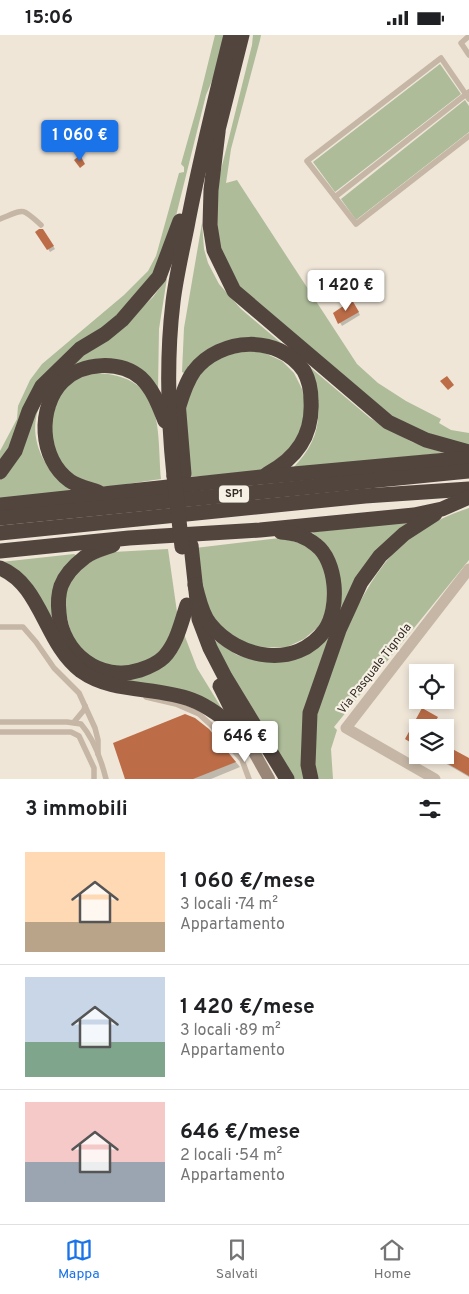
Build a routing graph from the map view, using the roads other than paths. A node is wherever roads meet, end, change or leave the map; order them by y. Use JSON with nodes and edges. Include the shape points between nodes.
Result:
{"nodes":[{"id":1,"x":231,"y":35,"type":"edge"},
{"id":2,"x":242,"y":35,"type":"edge"},
{"id":3,"x":469,"y":36,"type":"edge"},
{"id":4,"x":469,"y":55,"type":"edge"},
{"id":5,"x":468,"y":95,"type":"edge"},
{"id":6,"x":218,"y":132,"type":"junction"},
{"id":7,"x":469,"y":136,"type":"edge"},
{"id":8,"x":197,"y":172,"type":"junction"},
{"id":9,"x":335,"y":197,"type":"junction"},
{"id":10,"x":0,"y":219,"type":"edge"},
{"id":11,"x":40,"y":225,"type":"dead end"},
{"id":12,"x":178,"y":409,"type":"junction"},
{"id":13,"x":169,"y":429,"type":"junction"},
{"id":14,"x":469,"y":452,"type":"edge"},
{"id":15,"x":469,"y":459,"type":"edge"},
{"id":16,"x":469,"y":471,"type":"edge"},
{"id":17,"x":0,"y":472,"type":"edge"},
{"id":18,"x":179,"y":475,"type":"junction"},
{"id":19,"x":261,"y":477,"type":"junction"},
{"id":20,"x":469,"y":489,"type":"edge"},
{"id":21,"x":102,"y":493,"type":"junction"},
{"id":22,"x":469,"y":497,"type":"edge"},
{"id":23,"x":0,"y":505,"type":"edge"},
{"id":24,"x":442,"y":509,"type":"junction"},
{"id":25,"x":0,"y":518,"type":"edge"},
{"id":26,"x":260,"y":530,"type":"junction"},
{"id":27,"x":0,"y":533,"type":"edge"},
{"id":28,"x":129,"y":538,"type":"junction"},
{"id":29,"x":186,"y":546,"type":"junction"},
{"id":30,"x":0,"y":551,"type":"edge"},
{"id":31,"x":0,"y":568,"type":"edge"},
{"id":32,"x":469,"y":569,"type":"edge"},
{"id":33,"x":195,"y":585,"type":"junction"},
{"id":34,"x":187,"y":605,"type":"junction"},
{"id":35,"x":0,"y":627,"type":"edge"},
{"id":36,"x":112,"y":685,"type":"junction"},
{"id":37,"x":85,"y":704,"type":"junction"},
{"id":38,"x":0,"y":722,"type":"edge"},
{"id":39,"x":74,"y":722,"type":"junction"},
{"id":40,"x":0,"y":732,"type":"edge"},
{"id":41,"x":245,"y":736,"type":"junction"},
{"id":42,"x":98,"y":754,"type":"junction"},
{"id":43,"x":94,"y":779,"type":"edge"},
{"id":44,"x":106,"y":779,"type":"edge"},
{"id":45,"x":249,"y":779,"type":"edge"},
{"id":46,"x":269,"y":779,"type":"edge"},
{"id":47,"x":287,"y":779,"type":"edge"},
{"id":48,"x":311,"y":779,"type":"edge"},
{"id":49,"x":435,"y":779,"type":"edge"}],
"edges":[{"from":1,"to":8,"type":"highway"},
{"from":2,"to":6,"type":"highway"},
{"from":3,"to":4,"type":"lane","via":[[460,43]]},
{"from":5,"to":9,"type":"lane"},
{"from":5,"to":9,"type":"lane","via":[[441,58],[307,161]]},
{"from":6,"to":12,"type":"highway","via":[[204,178],[187,266],[176,360]]},
{"from":6,"to":14,"type":"highway","via":[[210,225],[214,251],[234,291],[388,421],[426,440]]},
{"from":7,"to":9,"type":"lane","via":[[356,224]]},
{"from":8,"to":13,"type":"highway","via":[[173,301],[168,360]]},
{"from":8,"to":17,"type":"highway","via":[[159,277],[122,319],[80,349],[42,386],[15,451]]},
{"from":10,"to":11,"type":"lane","via":[[25,211]]},
{"from":12,"to":18,"type":"highway"},
{"from":12,"to":19,"type":"highway","via":[[195,369],[223,348],[248,344],[284,353],[303,370],[309,381],[310,422],[303,441],[290,458]]},
{"from":13,"to":18,"type":"highway"},
{"from":13,"to":21,"type":"highway","via":[[156,398],[141,378],[124,368],[99,365],[80,370],[64,381],[52,398],[45,420],[47,448],[57,467],[70,481]]},
{"from":15,"to":19,"type":"highway"},
{"from":16,"to":25,"type":"highway","number":"SP1"},
{"from":18,"to":29,"type":"highway"},
{"from":19,"to":21,"type":"highway","number":"SP1"},
{"from":20,"to":27,"type":"highway","number":"SP1","via":[[355,497]]},
{"from":21,"to":23,"type":"highway","number":"SP1"},
{"from":22,"to":24,"type":"highway"},
{"from":24,"to":26,"type":"highway","via":[[414,515]]},
{"from":24,"to":48,"type":"highway","via":[[404,534],[380,556],[361,582],[339,630],[310,713],[308,765]]},
{"from":26,"to":28,"type":"highway"},
{"from":26,"to":33,"type":"highway","via":[[296,533],[317,545],[327,559],[334,577],[335,598],[326,628],[316,639],[303,649],[282,655],[263,655],[236,647],[209,623]]},
{"from":28,"to":30,"type":"highway"},
{"from":28,"to":34,"type":"highway","via":[[86,556],[61,586],[58,601],[60,623],[66,641],[93,666],[113,673],[132,673],[163,657],[176,639]]},
{"from":29,"to":33,"type":"highway"},
{"from":29,"to":34,"type":"highway"},
{"from":31,"to":36,"type":"highway","via":[[21,581],[65,656],[96,680]]},
{"from":32,"to":49,"type":"street","name":"Via Pasquale Tignola","via":[[346,728]]},
{"from":33,"to":47,"type":"highway","via":[[199,619],[210,648]]},
{"from":34,"to":41,"type":"highway","via":[[202,653]]},
{"from":35,"to":37,"type":"lane","via":[[23,627]]},
{"from":36,"to":41,"type":"highway","via":[[192,700]]},
{"from":36,"to":45,"type":"lane","via":[[120,691],[176,704],[199,714],[242,760]]},
{"from":37,"to":39,"type":"lane"},
{"from":37,"to":42,"type":"lane","via":[[98,739]]},
{"from":38,"to":39,"type":"lane"},
{"from":39,"to":42,"type":"lane","via":[[81,724],[90,735]]},
{"from":40,"to":43,"type":"lane","via":[[71,732],[79,736],[94,768]]},
{"from":41,"to":46,"type":"main road"},
{"from":42,"to":44,"type":"lane"}]}
